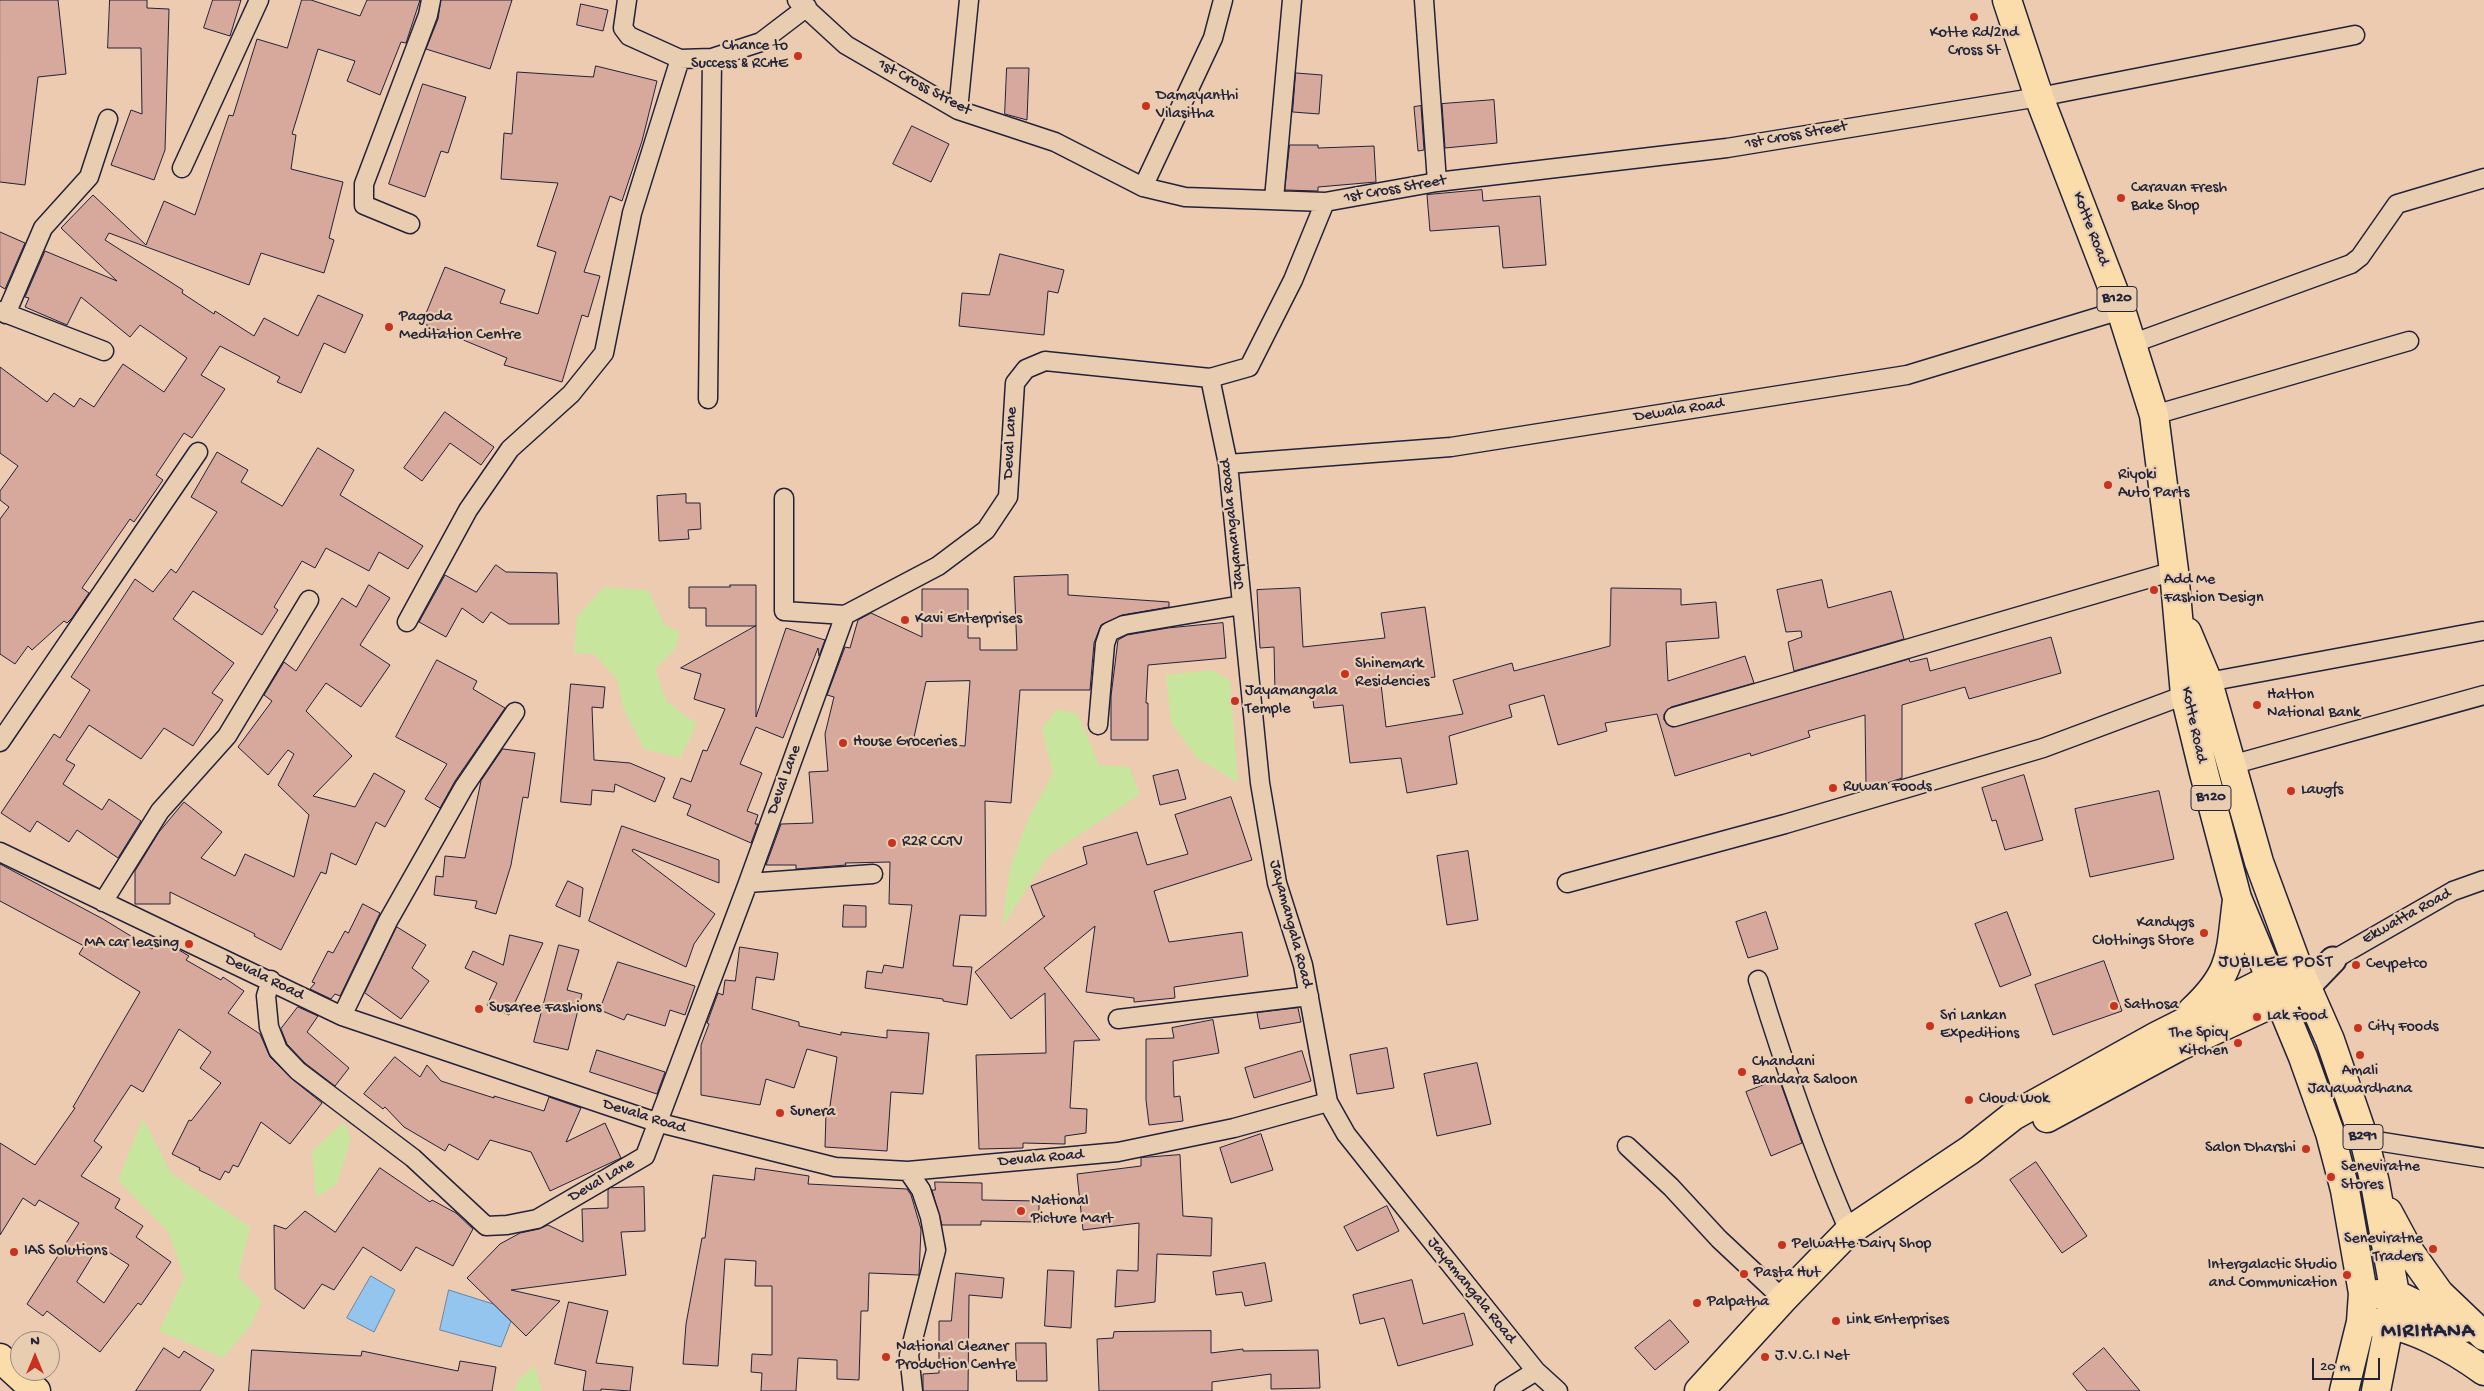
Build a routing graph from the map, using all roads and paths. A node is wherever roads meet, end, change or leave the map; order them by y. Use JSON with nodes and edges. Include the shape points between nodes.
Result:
{"nodes":[{"id":1,"x":259,"y":0,"type":"edge"},
{"id":2,"x":431,"y":0,"type":"edge"},
{"id":3,"x":627,"y":0,"type":"edge"},
{"id":4,"x":969,"y":0,"type":"edge"},
{"id":5,"x":1223,"y":0,"type":"edge"},
{"id":6,"x":1292,"y":0,"type":"edge"},
{"id":7,"x":1424,"y":0,"type":"edge"},
{"id":8,"x":2007,"y":0,"type":"edge"},
{"id":9,"x":802,"y":4,"type":"edge"},
{"id":10,"x":2356,"y":35,"type":"dead end"},
{"id":11,"x":680,"y":58,"type":"junction"},
{"id":12,"x":712,"y":58,"type":"junction"},
{"id":13,"x":2039,"y":97,"type":"junction"},
{"id":14,"x":958,"y":110,"type":"junction"},
{"id":15,"x":108,"y":119,"type":"dead end"},
{"id":16,"x":182,"y":168,"type":"dead end"},
{"id":17,"x":2484,"y":178,"type":"edge"},
{"id":18,"x":1437,"y":182,"type":"junction"},
{"id":19,"x":1143,"y":187,"type":"junction"},
{"id":20,"x":1274,"y":199,"type":"junction"},
{"id":21,"x":1325,"y":202,"type":"junction"},
{"id":22,"x":410,"y":224,"type":"dead end"},
{"id":23,"x":2121,"y":310,"type":"junction"},
{"id":24,"x":3,"y":312,"type":"edge"},
{"id":25,"x":2409,"y":341,"type":"dead end"},
{"id":26,"x":2131,"y":344,"type":"junction"},
{"id":27,"x":104,"y":350,"type":"dead end"},
{"id":28,"x":1210,"y":378,"type":"junction"},
{"id":29,"x":708,"y":399,"type":"dead end"},
{"id":30,"x":2154,"y":415,"type":"junction"},
{"id":31,"x":198,"y":452,"type":"dead end"},
{"id":32,"x":1228,"y":464,"type":"junction"},
{"id":33,"x":784,"y":498,"type":"dead end"},
{"id":34,"x":2174,"y":571,"type":"junction"},
{"id":35,"x":309,"y":600,"type":"dead end"},
{"id":36,"x":1242,"y":605,"type":"junction"},
{"id":37,"x":2178,"y":610,"type":"junction"},
{"id":38,"x":845,"y":616,"type":"junction"},
{"id":39,"x":407,"y":622,"type":"dead end"},
{"id":40,"x":2482,"y":631,"type":"dead end"},
{"id":41,"x":2208,"y":682,"type":"junction"},
{"id":42,"x":2185,"y":695,"type":"junction"},
{"id":43,"x":2484,"y":695,"type":"edge"},
{"id":44,"x":515,"y":712,"type":"dead end"},
{"id":45,"x":1674,"y":717,"type":"dead end"},
{"id":46,"x":1098,"y":725,"type":"dead end"},
{"id":47,"x":0,"y":742,"type":"edge"},
{"id":48,"x":2231,"y":765,"type":"junction"},
{"id":49,"x":0,"y":852,"type":"edge"},
{"id":50,"x":873,"y":874,"type":"dead end"},
{"id":51,"x":2484,"y":880,"type":"edge"},
{"id":52,"x":748,"y":883,"type":"junction"},
{"id":53,"x":1567,"y":883,"type":"dead end"},
{"id":54,"x":2237,"y":898,"type":"junction"},
{"id":55,"x":103,"y":902,"type":"junction"},
{"id":56,"x":2333,"y":960,"type":"joint"},
{"id":57,"x":2302,"y":976,"type":"junction"},
{"id":58,"x":271,"y":980,"type":"junction"},
{"id":59,"x":1758,"y":980,"type":"dead end"},
{"id":60,"x":2277,"y":990,"type":"junction"},
{"id":61,"x":1309,"y":996,"type":"junction"},
{"id":62,"x":342,"y":1016,"type":"junction"},
{"id":63,"x":1118,"y":1020,"type":"dead end"},
{"id":64,"x":2174,"y":1027,"type":"junction"},
{"id":65,"x":1328,"y":1102,"type":"junction"},
{"id":66,"x":656,"y":1122,"type":"junction"},
{"id":67,"x":2364,"y":1139,"type":"junction"},
{"id":68,"x":1627,"y":1146,"type":"dead end"},
{"id":69,"x":1970,"y":1150,"type":"junction"},
{"id":70,"x":2484,"y":1158,"type":"edge"},
{"id":71,"x":908,"y":1171,"type":"junction"},
{"id":72,"x":2376,"y":1191,"type":"junction"},
{"id":73,"x":1849,"y":1231,"type":"junction"},
{"id":74,"x":2363,"y":1294,"type":"junction"},
{"id":75,"x":2395,"y":1294,"type":"junction"},
{"id":76,"x":1783,"y":1299,"type":"junction"},
{"id":77,"x":2361,"y":1322,"type":"junction"},
{"id":78,"x":2390,"y":1323,"type":"junction"},
{"id":79,"x":2484,"y":1337,"type":"edge"},
{"id":80,"x":0,"y":1358,"type":"edge"},
{"id":81,"x":1536,"y":1371,"type":"junction"},
{"id":82,"x":2484,"y":1371,"type":"edge"},
{"id":83,"x":36,"y":1391,"type":"edge"},
{"id":84,"x":913,"y":1391,"type":"edge"},
{"id":85,"x":1504,"y":1391,"type":"edge"},
{"id":86,"x":1558,"y":1391,"type":"edge"},
{"id":87,"x":1699,"y":1391,"type":"edge"},
{"id":88,"x":2344,"y":1391,"type":"edge"},
{"id":89,"x":2376,"y":1391,"type":"edge"}],
"edges":[{"from":1,"to":16,"type":"street"},
{"from":2,"to":22,"type":"street","via":[[364,184],[364,205]]},
{"from":3,"to":11,"type":"street","via":[[623,28],[629,36]]},
{"from":4,"to":14,"type":"street"},
{"from":5,"to":19,"type":"street","via":[[1213,38]]},
{"from":6,"to":20,"type":"street"},
{"from":7,"to":18,"type":"street"},
{"from":8,"to":13,"type":"main road","name":"Kotte Road","number":"B120"},
{"from":9,"to":12,"type":"street","via":[[762,42]]},
{"from":9,"to":14,"type":"street","name":"1st Cross Street","via":[[846,45]]},
{"from":10,"to":13,"type":"street","name":"1st Cross Street"},
{"from":11,"to":12,"type":"street"},
{"from":11,"to":39,"type":"street","via":[[632,213],[604,353],[571,394],[510,449],[468,510]]},
{"from":12,"to":29,"type":"street"},
{"from":13,"to":18,"type":"street","name":"1st Cross Street","via":[[1727,148]]},
{"from":13,"to":23,"type":"main road","name":"Kotte Road","number":"B120"},
{"from":14,"to":19,"type":"street","name":"1st Cross Street","via":[[1055,142]]},
{"from":15,"to":24,"type":"street","via":[[89,176],[43,228]]},
{"from":17,"to":26,"type":"street","via":[[2397,204],[2360,257],[2351,264]]},
{"from":18,"to":21,"type":"street","name":"1st Cross Street"},
{"from":19,"to":20,"type":"street","name":"1st Cross Street","via":[[1185,197]]},
{"from":20,"to":21,"type":"street","name":"1st Cross Street"},
{"from":21,"to":28,"type":"street","name":"Deval Lane","via":[[1293,280],[1249,367]]},
{"from":23,"to":26,"type":"main road","name":"Kotte Road","number":"B120"},
{"from":23,"to":32,"type":"street","name":"Dewala Road","via":[[1907,375],[1451,447]]},
{"from":24,"to":27,"type":"street"},
{"from":25,"to":30,"type":"street"},
{"from":26,"to":30,"type":"main road","name":"Kotte Road","number":"B120"},
{"from":28,"to":32,"type":"street","name":"Jayamangala Road"},
{"from":28,"to":38,"type":"street","name":"Deval Lane","via":[[1045,361],[1026,369],[1015,383],[1008,497],[986,530],[938,566]]},
{"from":30,"to":34,"type":"main road","name":"Kotte Road","number":"B120"},
{"from":31,"to":47,"type":"street"},
{"from":32,"to":36,"type":"street","name":"Jayamangala Road"},
{"from":33,"to":38,"type":"street","via":[[784,611]]},
{"from":34,"to":37,"type":"main road","name":"Kotte Road","number":"B120"},
{"from":34,"to":45,"type":"street"},
{"from":35,"to":55,"type":"street","via":[[227,736],[160,811]]},
{"from":36,"to":46,"type":"street","via":[[1124,625],[1109,632],[1105,644]]},
{"from":36,"to":61,"type":"street","name":"Jayamangala Road","via":[[1260,784],[1277,883],[1304,965]]},
{"from":37,"to":41,"type":"main road","name":"Kotte Road","number":"B120"},
{"from":37,"to":42,"type":"main road","name":"Kotte Road","number":"B120"},
{"from":38,"to":52,"type":"street","name":"Deval Lane"},
{"from":40,"to":41,"type":"street"},
{"from":41,"to":48,"type":"main road","name":"Kotte Road","number":"B120"},
{"from":42,"to":53,"type":"street","via":[[2043,748],[1785,824]]},
{"from":42,"to":54,"type":"main road","name":"Kotte Road","number":"B120"},
{"from":43,"to":48,"type":"street"},
{"from":44,"to":62,"type":"street","via":[[464,787],[388,921]]},
{"from":48,"to":57,"type":"main road","name":"Kotte Road","number":"B120","via":[[2259,862]]},
{"from":49,"to":55,"type":"street","name":"Devala Road"},
{"from":50,"to":52,"type":"street"},
{"from":51,"to":56,"type":"street","name":"Ekwatta Road","via":[[2453,891]]},
{"from":52,"to":66,"type":"street","name":"Deval Lane"},
{"from":54,"to":60,"type":"main road","name":"Kotte Road","number":"B120"},
{"from":54,"to":64,"type":"main road","via":[[2224,972],[2213,991]]},
{"from":55,"to":58,"type":"street","name":"Devala Road"},
{"from":56,"to":57,"type":"main road"},
{"from":57,"to":60,"type":"main road"},
{"from":57,"to":67,"type":"main road","number":"B291","via":[[2330,1040]]},
{"from":58,"to":62,"type":"street","name":"Devala Road"},
{"from":58,"to":66,"type":"street","name":"Deval Lane","via":[[266,1004],[269,1027],[278,1050],[298,1071],[413,1158],[486,1226],[536,1219],[645,1156]]},
{"from":59,"to":73,"type":"street","via":[[1784,1065]]},
{"from":60,"to":64,"type":"main road"},
{"from":60,"to":69,"type":"main road","via":[[2020,1133]]},
{"from":60,"to":74,"type":"main road","number":"B291","via":[[2330,1133],[2345,1190]]},
{"from":61,"to":63,"type":"street"},
{"from":61,"to":65,"type":"street","name":"Jayamangala Road"},
{"from":62,"to":66,"type":"street","name":"Devala Road"},
{"from":64,"to":69,"type":"main road","via":[[2013,1116]]},
{"from":65,"to":71,"type":"street","name":"Devala Road","via":[[1234,1128],[1118,1152]]},
{"from":65,"to":81,"type":"street","name":"Jayamangala Road","via":[[1346,1134]]},
{"from":66,"to":71,"type":"street","name":"Devala Road","via":[[836,1167]]},
{"from":67,"to":70,"type":"street"},
{"from":67,"to":72,"type":"main road","number":"B291"},
{"from":68,"to":76,"type":"street"},
{"from":69,"to":73,"type":"main road"},
{"from":71,"to":84,"type":"street","via":[[921,1190],[936,1250],[910,1356]]},
{"from":72,"to":75,"type":"main road","number":"B291"},
{"from":72,"to":79,"type":"main road","via":[[2409,1251],[2439,1293]]},
{"from":73,"to":76,"type":"main road"},
{"from":74,"to":75,"type":"main road"},
{"from":74,"to":77,"type":"main road"},
{"from":75,"to":78,"type":"main road"},
{"from":75,"to":79,"type":"main road"},
{"from":76,"to":87,"type":"main road"},
{"from":77,"to":78,"type":"main road"},
{"from":77,"to":88,"type":"main road"},
{"from":78,"to":82,"type":"main road","via":[[2458,1352]]},
{"from":78,"to":89,"type":"main road"},
{"from":80,"to":83,"type":"main road"},
{"from":81,"to":85,"type":"street"},
{"from":81,"to":86,"type":"street","name":"Jayamangala Road"}]}
